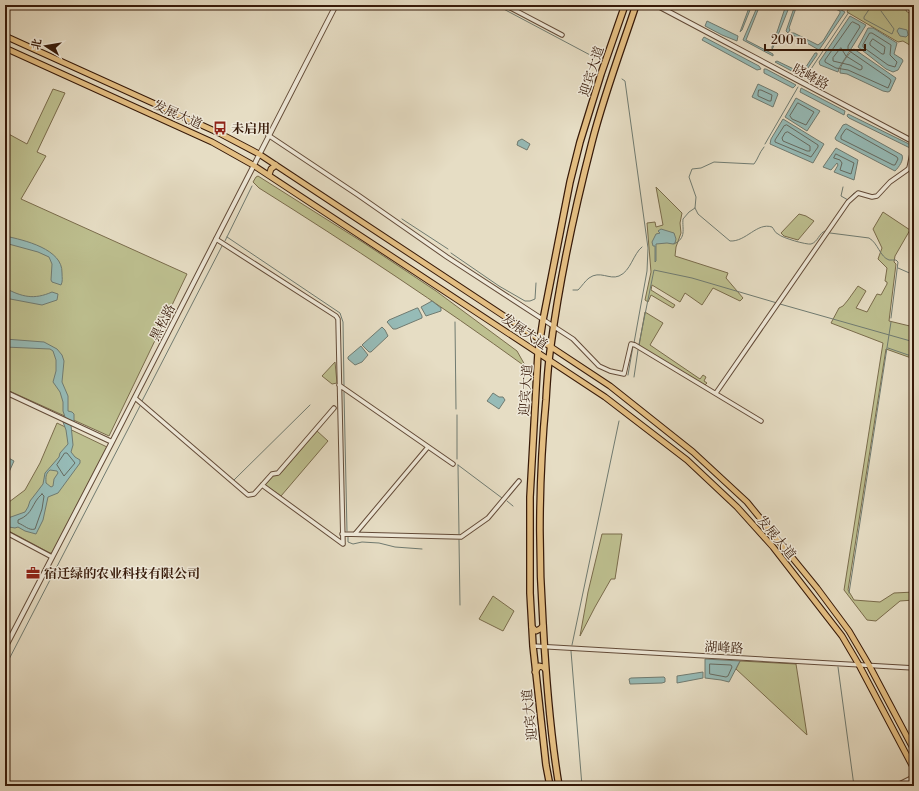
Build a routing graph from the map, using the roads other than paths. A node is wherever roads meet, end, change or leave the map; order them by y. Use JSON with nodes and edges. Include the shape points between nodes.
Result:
{"nodes":[{"id":1,"x":336,"y":5,"type":"edge"},
{"id":2,"x":505,"y":5,"type":"edge"},
{"id":3,"x":625,"y":5,"type":"edge"},
{"id":4,"x":636,"y":5,"type":"edge"},
{"id":5,"x":656,"y":5,"type":"edge"},
{"id":6,"x":562,"y":35,"type":"dead end"},
{"id":7,"x":5,"y":36,"type":"edge"},
{"id":8,"x":5,"y":48,"type":"edge"},
{"id":9,"x":268,"y":135,"type":"junction"},
{"id":10,"x":237,"y":142,"type":"junction"},
{"id":11,"x":914,"y":143,"type":"edge"},
{"id":12,"x":231,"y":152,"type":"junction"},
{"id":13,"x":259,"y":154,"type":"junction"},
{"id":14,"x":253,"y":165,"type":"junction"},
{"id":15,"x":276,"y":165,"type":"junction"},
{"id":16,"x":269,"y":176,"type":"junction"},
{"id":17,"x":216,"y":238,"type":"junction"},
{"id":18,"x":543,"y":320,"type":"junction"},
{"id":19,"x":554,"y":326,"type":"junction"},
{"id":20,"x":540,"y":340,"type":"junction"},
{"id":21,"x":551,"y":347,"type":"junction"},
{"id":22,"x":538,"y":353,"type":"junction"},
{"id":23,"x":549,"y":360,"type":"junction"},
{"id":24,"x":340,"y":385,"type":"junction"},
{"id":25,"x":5,"y":392,"type":"edge"},
{"id":26,"x":716,"y":393,"type":"junction"},
{"id":27,"x":135,"y":398,"type":"junction"},
{"id":28,"x":334,"y":408,"type":"dead end"},
{"id":29,"x":761,"y":421,"type":"dead end"},
{"id":30,"x":112,"y":442,"type":"junction"},
{"id":31,"x":428,"y":447,"type":"junction"},
{"id":32,"x":453,"y":464,"type":"dead end"},
{"id":33,"x":519,"y":481,"type":"dead end"},
{"id":34,"x":262,"y":485,"type":"junction"},
{"id":35,"x":5,"y":532,"type":"edge"},
{"id":36,"x":342,"y":534,"type":"junction"},
{"id":37,"x":355,"y":534,"type":"junction"},
{"id":38,"x":52,"y":557,"type":"junction"},
{"id":39,"x":543,"y":626,"type":"junction"},
{"id":40,"x":532,"y":627,"type":"junction"},
{"id":41,"x":533,"y":646,"type":"junction"},
{"id":42,"x":544,"y":647,"type":"junction"},
{"id":43,"x":5,"y":648,"type":"edge"},
{"id":44,"x":860,"y":665,"type":"junction"},
{"id":45,"x":869,"y":665,"type":"junction"},
{"id":46,"x":914,"y":668,"type":"edge"},
{"id":47,"x":545,"y":669,"type":"junction"},
{"id":48,"x":535,"y":672,"type":"junction"},
{"id":49,"x":914,"y":750,"type":"edge"},
{"id":50,"x":914,"y":769,"type":"edge"},
{"id":51,"x":914,"y":777,"type":"edge"},
{"id":52,"x":550,"y":786,"type":"edge"},
{"id":53,"x":559,"y":786,"type":"edge"},
{"id":54,"x":896,"y":786,"type":"edge"}],
"edges":[{"from":1,"to":9,"type":"street","name":"黑松路"},
{"from":2,"to":6,"type":"street"},
{"from":3,"to":18,"type":"highway","name":"迎宾大道","via":[[580,142]]},
{"from":4,"to":19,"type":"highway","name":"迎宾大道","via":[[592,139],[572,224]]},
{"from":5,"to":11,"type":"street","name":"晓峰路"},
{"from":7,"to":10,"type":"main road","name":"发展大道"},
{"from":8,"to":12,"type":"main road","name":"发展大道"},
{"from":9,"to":13,"type":"street","name":"黑松路"},
{"from":9,"to":18,"type":"street"},
{"from":10,"to":12,"type":"main road","via":[[237,149]]},
{"from":10,"to":13,"type":"main road","name":"发展大道"},
{"from":11,"to":26,"type":"street","via":[[908,169],[879,194],[872,197],[860,193],[852,198]]},
{"from":12,"to":14,"type":"main road","name":"发展大道"},
{"from":13,"to":14,"type":"street","name":"黑松路"},
{"from":13,"to":15,"type":"main road","name":"发展大道"},
{"from":14,"to":16,"type":"main road","name":"发展大道"},
{"from":14,"to":17,"type":"street","name":"黑松路"},
{"from":15,"to":16,"type":"main road","via":[[271,169]]},
{"from":15,"to":20,"type":"main road","name":"发展大道"},
{"from":16,"to":22,"type":"main road","name":"发展大道"},
{"from":17,"to":24,"type":"street","via":[[336,316]]},
{"from":17,"to":27,"type":"street","name":"黑松路"},
{"from":18,"to":19,"type":"street"},
{"from":18,"to":20,"type":"highway","name":"迎宾大道"},
{"from":19,"to":21,"type":"highway","name":"迎宾大道"},
{"from":19,"to":26,"type":"street","via":[[573,339],[599,366],[610,371],[624,374],[633,344]]},
{"from":20,"to":21,"type":"main road","name":"发展大道"},
{"from":20,"to":22,"type":"highway","name":"迎宾大道"},
{"from":21,"to":23,"type":"highway","name":"迎宾大道"},
{"from":21,"to":45,"type":"main road","name":"发展大道","via":[[629,401],[693,452],[747,502],[817,588],[849,631]]},
{"from":22,"to":23,"type":"main road","name":"发展大道"},
{"from":22,"to":40,"type":"highway","name":"迎宾大道","via":[[530,497]]},
{"from":23,"to":39,"type":"highway","name":"迎宾大道","via":[[539,512]]},
{"from":23,"to":44,"type":"main road","name":"发展大道","via":[[614,404],[687,460],[737,507],[810,594]]},
{"from":24,"to":31,"type":"street"},
{"from":24,"to":36,"type":"street"},
{"from":25,"to":30,"type":"street"},
{"from":26,"to":29,"type":"street"},
{"from":27,"to":30,"type":"street","name":"黑松路"},
{"from":27,"to":34,"type":"street","via":[[248,495],[254,494]]},
{"from":28,"to":34,"type":"street","via":[[278,473],[272,474]]},
{"from":30,"to":38,"type":"street","name":"黑松路"},
{"from":31,"to":32,"type":"street"},
{"from":31,"to":37,"type":"street"},
{"from":33,"to":37,"type":"street","via":[[488,518],[461,537]]},
{"from":34,"to":36,"type":"street","via":[[343,544]]},
{"from":35,"to":38,"type":"street"},
{"from":36,"to":37,"type":"street"},
{"from":38,"to":43,"type":"street","name":"黑松路"},
{"from":39,"to":40,"type":"main road","via":[[536,631]]},
{"from":39,"to":42,"type":"highway","name":"迎宾大道"},
{"from":40,"to":41,"type":"highway","name":"迎宾大道"},
{"from":41,"to":42,"type":"street","name":"湖峰路"},
{"from":41,"to":48,"type":"highway","name":"迎宾大道"},
{"from":42,"to":44,"type":"street","name":"湖峰路"},
{"from":42,"to":47,"type":"highway","name":"迎宾大道"},
{"from":44,"to":45,"type":"street","name":"湖峰路"},
{"from":44,"to":50,"type":"main road","name":"发展大道"},
{"from":45,"to":46,"type":"street","name":"湖峰路"},
{"from":45,"to":49,"type":"main road","name":"发展大道"},
{"from":47,"to":48,"type":"main road","via":[[539,666]]},
{"from":47,"to":53,"type":"highway","name":"迎宾大道"},
{"from":48,"to":52,"type":"highway","name":"迎宾大道"},
{"from":51,"to":54,"type":"street"}]}
